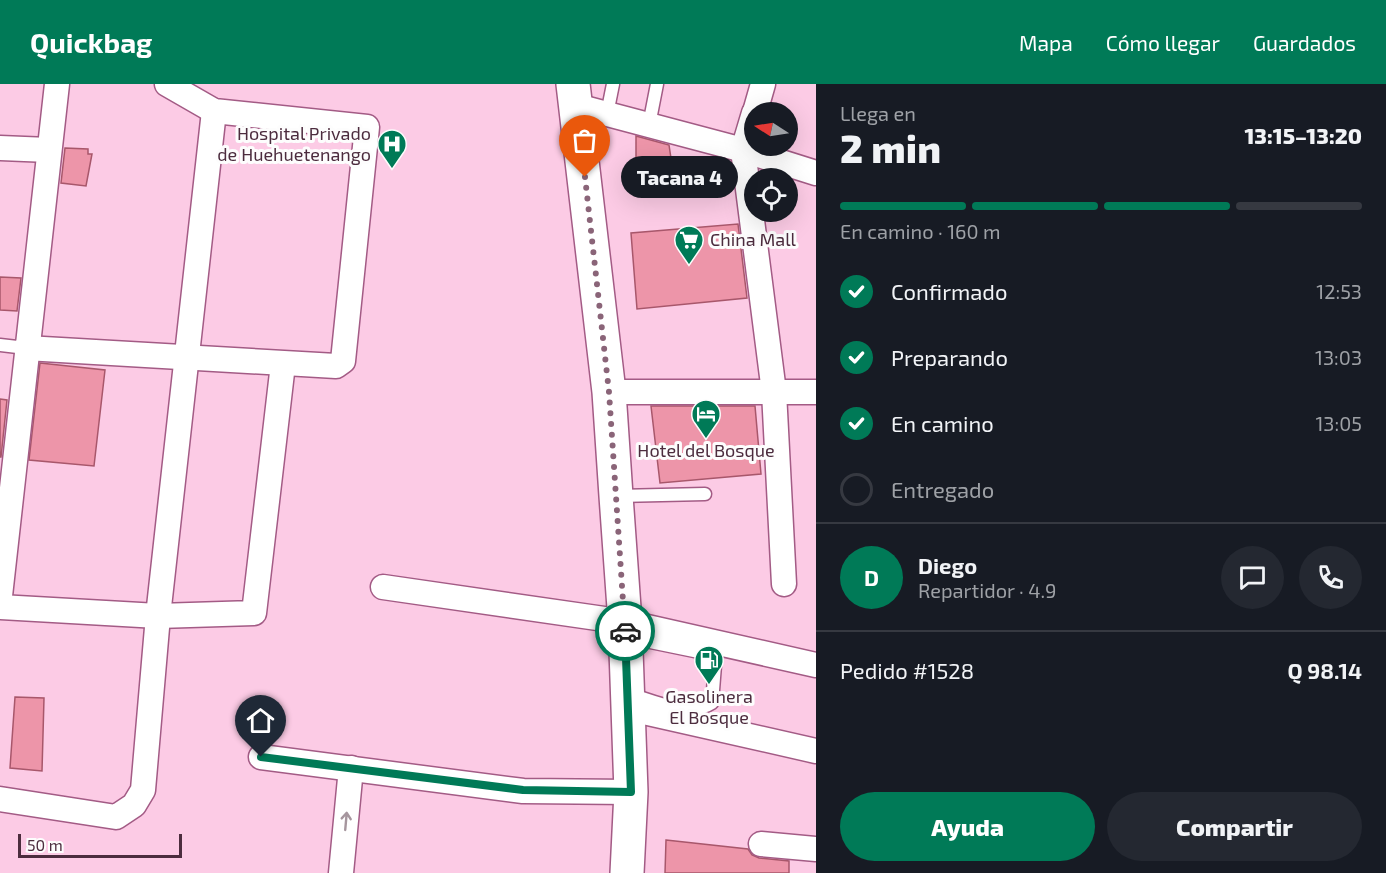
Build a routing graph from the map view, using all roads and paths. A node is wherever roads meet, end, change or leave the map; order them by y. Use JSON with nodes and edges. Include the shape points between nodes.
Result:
{"nodes":[{"id":1,"x":57,"y":84,"type":"edge"},
{"id":2,"x":167,"y":84,"type":"edge"},
{"id":3,"x":613,"y":84,"type":"edge"},
{"id":4,"x":657,"y":84,"type":"edge"},
{"id":5,"x":763,"y":84,"type":"edge"},
{"id":6,"x":586,"y":101,"type":"edge"},
{"id":7,"x":757,"y":102,"type":"edge"},
{"id":8,"x":214,"y":111,"type":"junction"},
{"id":9,"x":649,"y":125,"type":"junction"},
{"id":10,"x":744,"y":147,"type":"edge"},
{"id":11,"x":0,"y":148,"type":"edge"},
{"id":12,"x":49,"y":150,"type":"junction"},
{"id":13,"x":743,"y":150,"type":"junction"},
{"id":14,"x":816,"y":173,"type":"edge"},
{"id":15,"x":0,"y":345,"type":"edge"},
{"id":16,"x":26,"y":348,"type":"junction"},
{"id":17,"x":185,"y":356,"type":"junction"},
{"id":18,"x":283,"y":364,"type":"junction"},
{"id":19,"x":609,"y":392,"type":"junction"},
{"id":20,"x":774,"y":392,"type":"junction"},
{"id":21,"x":816,"y":392,"type":"edge"},
{"id":22,"x":705,"y":494,"type":"dead end"},
{"id":23,"x":616,"y":496,"type":"junction"},
{"id":24,"x":784,"y":584,"type":"dead end"},
{"id":25,"x":383,"y":587,"type":"dead end"},
{"id":26,"x":0,"y":596,"type":"edge"},
{"id":27,"x":0,"y":607,"type":"edge"},
{"id":28,"x":158,"y":616,"type":"junction"},
{"id":29,"x":625,"y":629,"type":"junction"},
{"id":30,"x":682,"y":641,"type":"junction"},
{"id":31,"x":816,"y":665,"type":"edge"},
{"id":32,"x":626,"y":701,"type":"junction"},
{"id":33,"x":816,"y":751,"type":"edge"},
{"id":34,"x":261,"y":757,"type":"dead end"},
{"id":35,"x":351,"y":768,"type":"junction"},
{"id":36,"x":631,"y":792,"type":"junction"},
{"id":37,"x":0,"y":799,"type":"edge"},
{"id":38,"x":761,"y":844,"type":"dead end"},
{"id":39,"x":816,"y":849,"type":"edge"},
{"id":40,"x":341,"y":873,"type":"edge"},
{"id":41,"x":627,"y":873,"type":"edge"}],
"edges":[{"from":1,"to":12,"type":"street"},
{"from":2,"to":8,"type":"street"},
{"from":3,"to":6,"type":"lane"},
{"from":4,"to":9,"type":"lane"},
{"from":5,"to":7,"type":"street"},
{"from":6,"to":9,"type":"street"},
{"from":6,"to":19,"type":"main road"},
{"from":8,"to":17,"type":"street"},
{"from":8,"to":18,"type":"street","via":[[368,128],[345,357],[336,366]]},
{"from":9,"to":13,"type":"street"},
{"from":10,"to":13,"type":"street"},
{"from":11,"to":12,"type":"street"},
{"from":12,"to":16,"type":"street"},
{"from":13,"to":14,"type":"street"},
{"from":13,"to":20,"type":"street"},
{"from":15,"to":16,"type":"lane"},
{"from":16,"to":17,"type":"street"},
{"from":16,"to":26,"type":"street"},
{"from":17,"to":18,"type":"street"},
{"from":17,"to":28,"type":"street"},
{"from":18,"to":28,"type":"street","via":[[256,609],[251,614]]},
{"from":19,"to":20,"type":"street"},
{"from":19,"to":23,"type":"main road"},
{"from":20,"to":21,"type":"street"},
{"from":20,"to":24,"type":"street"},
{"from":22,"to":23,"type":"lane"},
{"from":23,"to":29,"type":"main road"},
{"from":25,"to":29,"type":"street"},
{"from":27,"to":28,"type":"street"},
{"from":28,"to":37,"type":"street","via":[[145,779],[134,805],[116,817]]},
{"from":29,"to":30,"type":"street"},
{"from":29,"to":32,"type":"main road"},
{"from":30,"to":31,"type":"street"},
{"from":30,"to":32,"type":"lane","via":[[711,657],[715,665],[712,703],[703,709],[686,709]]},
{"from":32,"to":33,"type":"street"},
{"from":32,"to":36,"type":"main road"},
{"from":34,"to":35,"type":"street"},
{"from":35,"to":36,"type":"street","via":[[523,790]]},
{"from":40,"to":35,"type":"street","one_way":true},
{"from":36,"to":41,"type":"main road"},
{"from":38,"to":39,"type":"street"}]}
